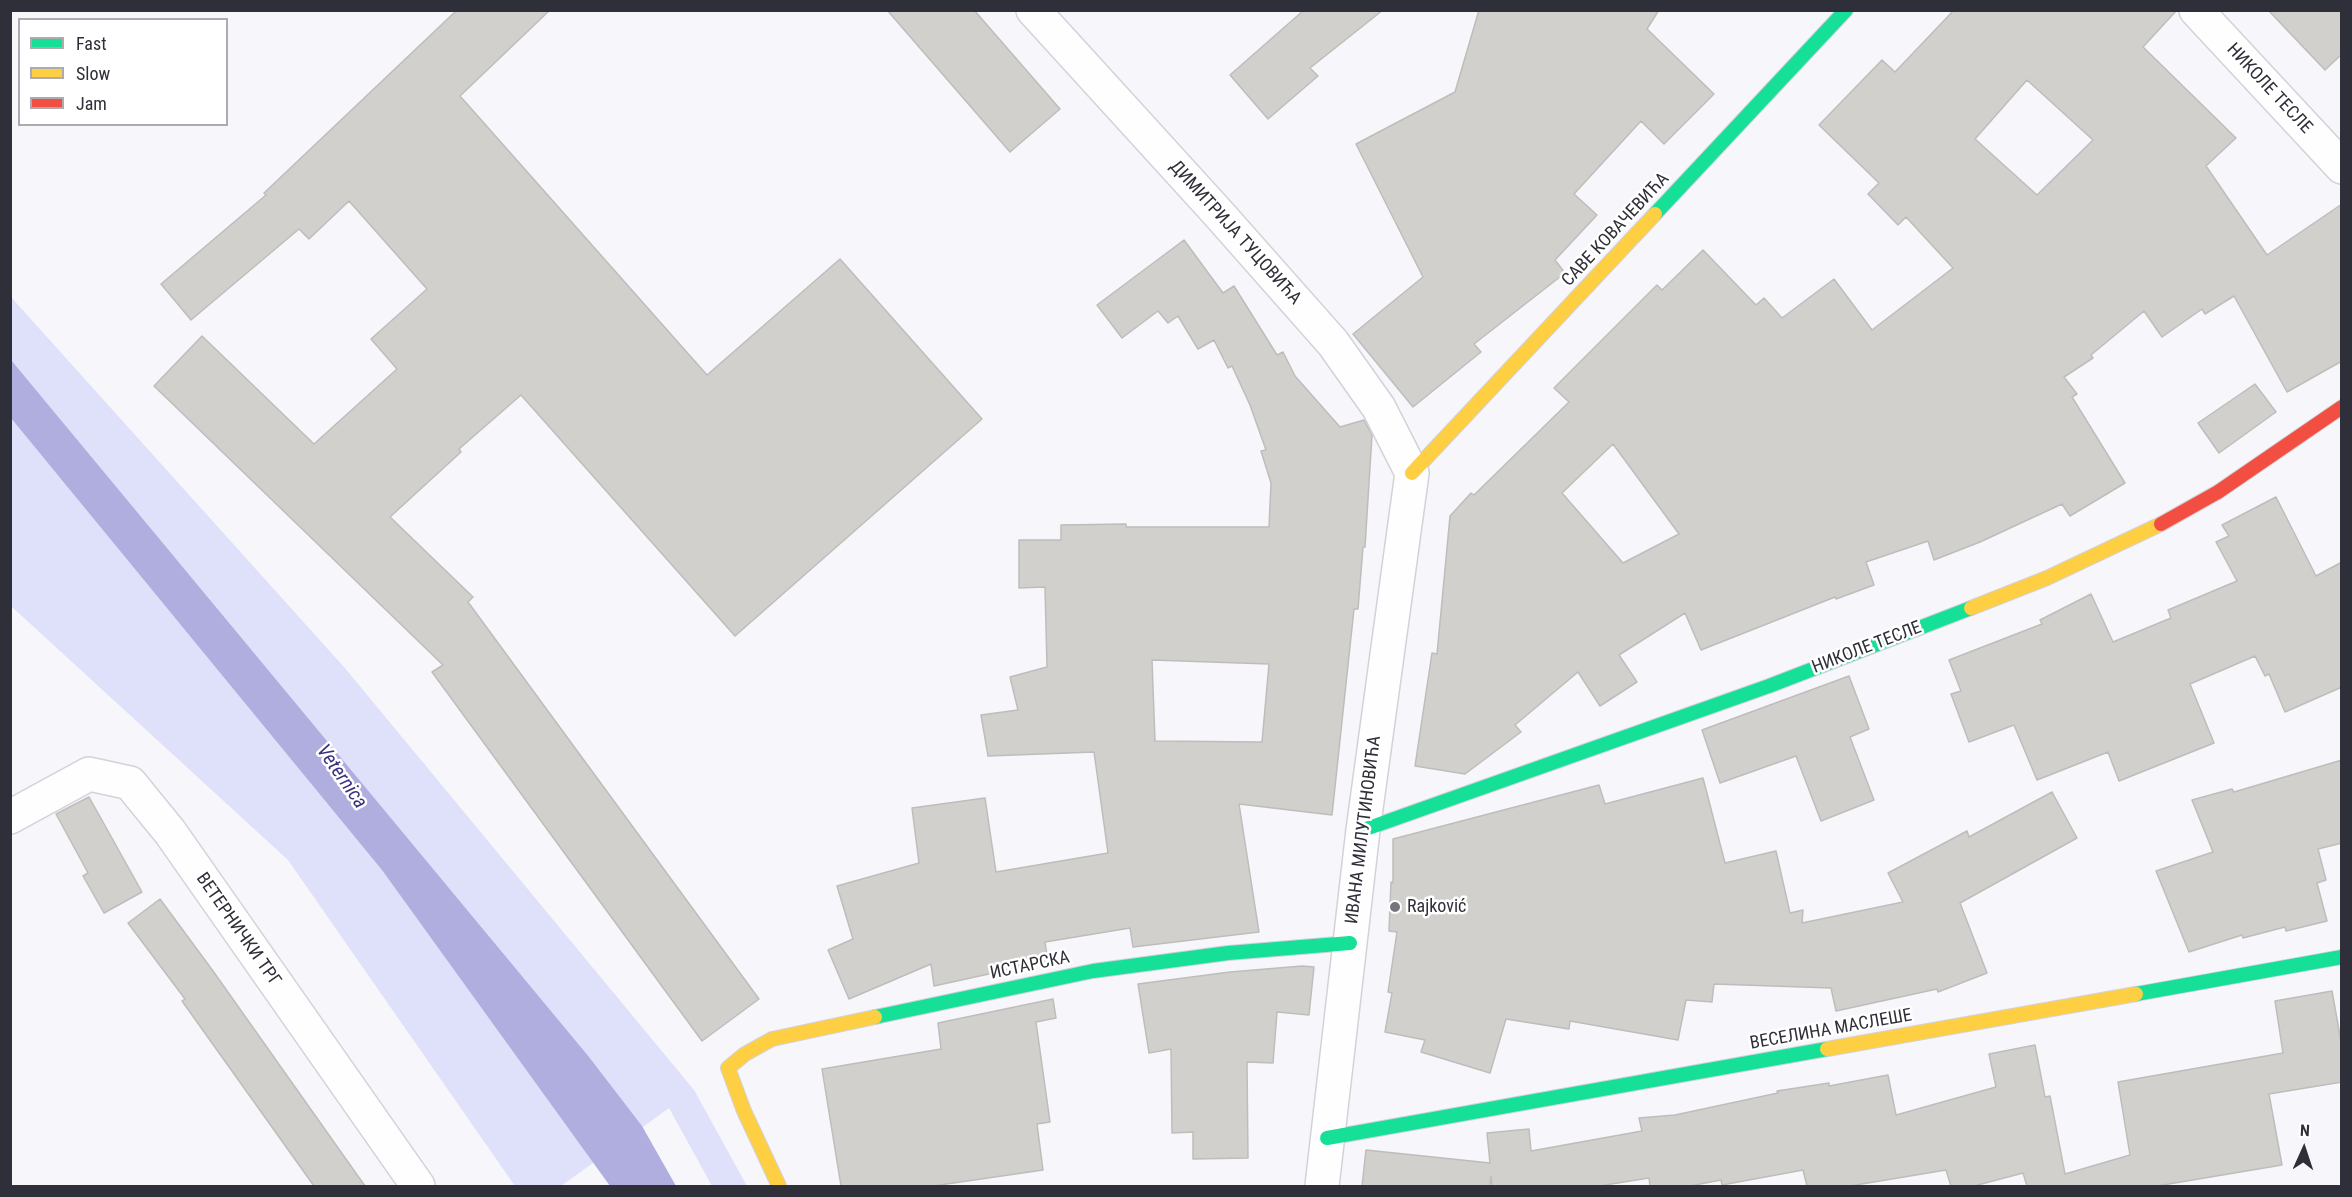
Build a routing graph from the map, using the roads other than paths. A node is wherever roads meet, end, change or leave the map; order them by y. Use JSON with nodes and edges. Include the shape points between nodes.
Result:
{"nodes":[{"id":1,"x":1033,"y":10,"type":"edge"},
{"id":2,"x":1846,"y":10,"type":"edge"},
{"id":3,"x":2196,"y":10,"type":"edge"},
{"id":4,"x":2342,"y":168,"type":"edge"},
{"id":5,"x":2342,"y":407,"type":"edge"},
{"id":6,"x":1412,"y":473,"type":"junction"},
{"id":7,"x":10,"y":817,"type":"edge"},
{"id":8,"x":1363,"y":831,"type":"junction"},
{"id":9,"x":1350,"y":943,"type":"junction"},
{"id":10,"x":2342,"y":957,"type":"edge"},
{"id":11,"x":1327,"y":1138,"type":"junction"},
{"id":12,"x":418,"y":1186,"type":"edge"},
{"id":13,"x":779,"y":1186,"type":"edge"},
{"id":14,"x":1322,"y":1186,"type":"edge"}],
"edges":[{"from":1,"to":6,"type":"street","name":"ДИМИТРИЈА ТУЦОВИЋА","via":[[1333,343],[1379,408]]},
{"from":2,"to":6,"type":"street","name":"САВЕ КОВАЧЕВИЋА"},
{"from":3,"to":4,"type":"street","name":"НИКОЛЕ ТЕСЛЕ"},
{"from":5,"to":8,"type":"street","name":"НИКОЛЕ ТЕСЛЕ","via":[[2218,492],[2047,578],[1769,686]]},
{"from":6,"to":8,"type":"street","name":"ИВАНА МИЛУТИНОВИЋА"},
{"from":7,"to":12,"type":"street","name":"ВЕТЕРНИЧКИ ТРГ","via":[[89,774],[130,783],[170,832]]},
{"from":8,"to":9,"type":"street","name":"ИВАНА МИЛУТИНОВИЋА"},
{"from":9,"to":11,"type":"street","name":"ИВАНА МИЛУТИНОВИЋА"},
{"from":9,"to":13,"type":"street","name":"ИСТАРСКА","via":[[1228,953],[1093,971],[772,1039],[728,1068]]},
{"from":10,"to":11,"type":"street","name":"ВЕСЕЛИНА МАСЛЕШЕ"},
{"from":11,"to":14,"type":"street","name":"ИВАНА МИЛУТИНОВИЋА"}]}
